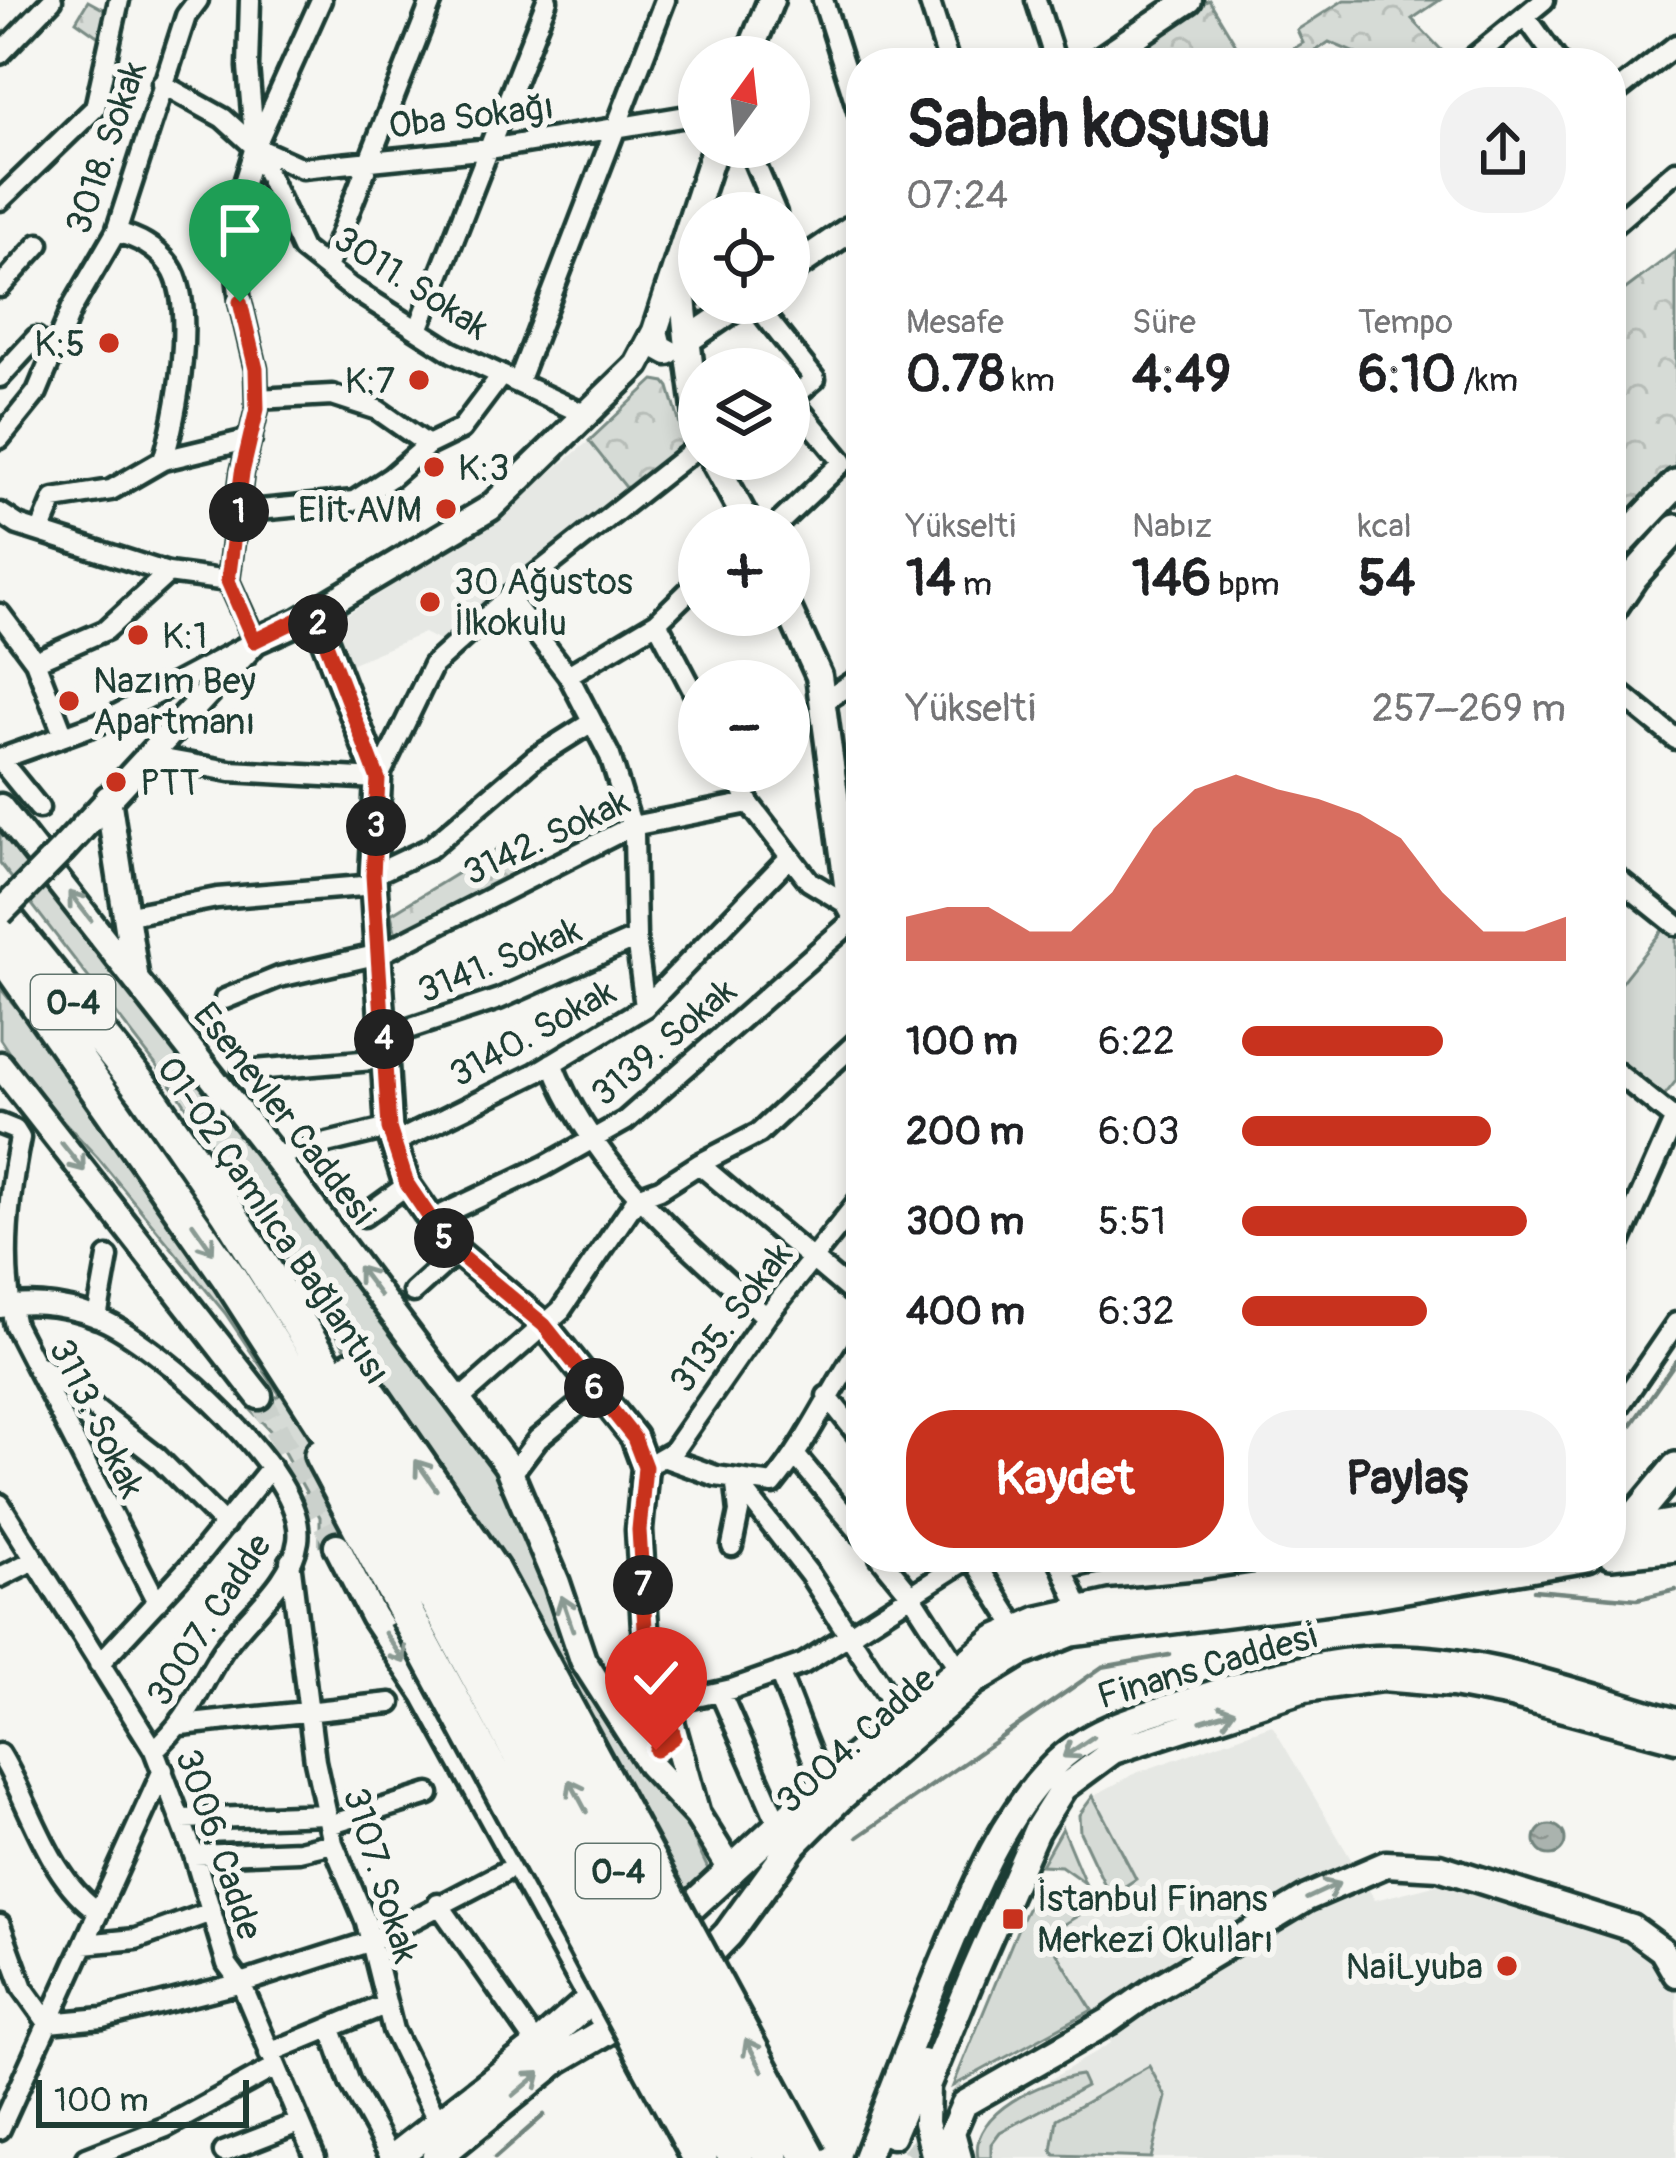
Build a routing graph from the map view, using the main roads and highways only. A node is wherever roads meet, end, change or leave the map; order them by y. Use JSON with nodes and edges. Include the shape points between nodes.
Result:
{"nodes":[{"id":1,"x":1676,"y":484,"type":"edge"},
{"id":2,"x":1676,"y":529,"type":"edge"},
{"id":3,"x":1626,"y":537,"type":"edge"},
{"id":4,"x":1626,"y":588,"type":"edge"},
{"id":5,"x":4,"y":924,"type":"edge"},
{"id":6,"x":0,"y":977,"type":"edge"},
{"id":7,"x":112,"y":1107,"type":"junction"},
{"id":8,"x":1676,"y":1467,"type":"edge"},
{"id":9,"x":1676,"y":1523,"type":"edge"},
{"id":10,"x":1626,"y":1527,"type":"edge"},
{"id":11,"x":1626,"y":1537,"type":"edge"},
{"id":12,"x":1626,"y":1541,"type":"edge"},
{"id":13,"x":1676,"y":1547,"type":"edge"},
{"id":14,"x":1354,"y":1572,"type":"edge"},
{"id":15,"x":1376,"y":1572,"type":"edge"},
{"id":16,"x":1422,"y":1572,"type":"edge"},
{"id":17,"x":1349,"y":1574,"type":"junction"},
{"id":18,"x":450,"y":1593,"type":"junction"},
{"id":19,"x":732,"y":1871,"type":"junction"},
{"id":20,"x":747,"y":1904,"type":"junction"},
{"id":21,"x":392,"y":2158,"type":"edge"},
{"id":22,"x":436,"y":2158,"type":"edge"},
{"id":23,"x":700,"y":2158,"type":"edge"},
{"id":24,"x":736,"y":2158,"type":"edge"},
{"id":25,"x":772,"y":2158,"type":"edge"},
{"id":26,"x":809,"y":2158,"type":"edge"}],
"edges":[{"from":1,"to":3,"type":"main road"},
{"from":2,"to":4,"type":"main road"},
{"from":5,"to":7,"type":"highway","name":"O1-O2 Çamlıca Bağlantısı","number":"O-4"},
{"from":18,"to":5,"type":"highway","name":"O1-O2 Çamlıca Bağlantısı","number":"O-4","one_way":true,"via":[[228,1211],[146,1093]]},
{"from":6,"to":7,"type":"highway"},
{"from":7,"to":18,"type":"highway","name":"O1-O2 Çamlıca Bağlantısı","number":"O-4","one_way":true},
{"from":8,"to":10,"type":"main road"},
{"from":9,"to":11,"type":"main road"},
{"from":12,"to":13,"type":"main road"},
{"from":14,"to":17,"type":"main road"},
{"from":15,"to":17,"type":"main road"},
{"from":16,"to":20,"type":"main road","name":"3004. Cadde","via":[[1072,1632],[1019,1653],[973,1681],[839,1798]]},
{"from":17,"to":19,"type":"main road","name":"3004. Cadde","via":[[1110,1604],[995,1640]]},
{"from":18,"to":23,"type":"highway","bridge":true},
{"from":18,"to":24,"type":"highway","number":"O-4","bridge":true},
{"from":25,"to":18,"type":"highway","number":"O-4","one_way":true,"bridge":true},
{"from":26,"to":18,"type":"highway","one_way":true,"bridge":true},
{"from":19,"to":20,"type":"main road","name":"Esenevler Caddesi"},
{"from":19,"to":21,"type":"main road","name":"3004. Cadde","via":[[538,2046]]},
{"from":22,"to":20,"type":"main road","name":"3004. Cadde","one_way":true,"via":[[558,2059],[647,2008],[700,1965]]}]}
